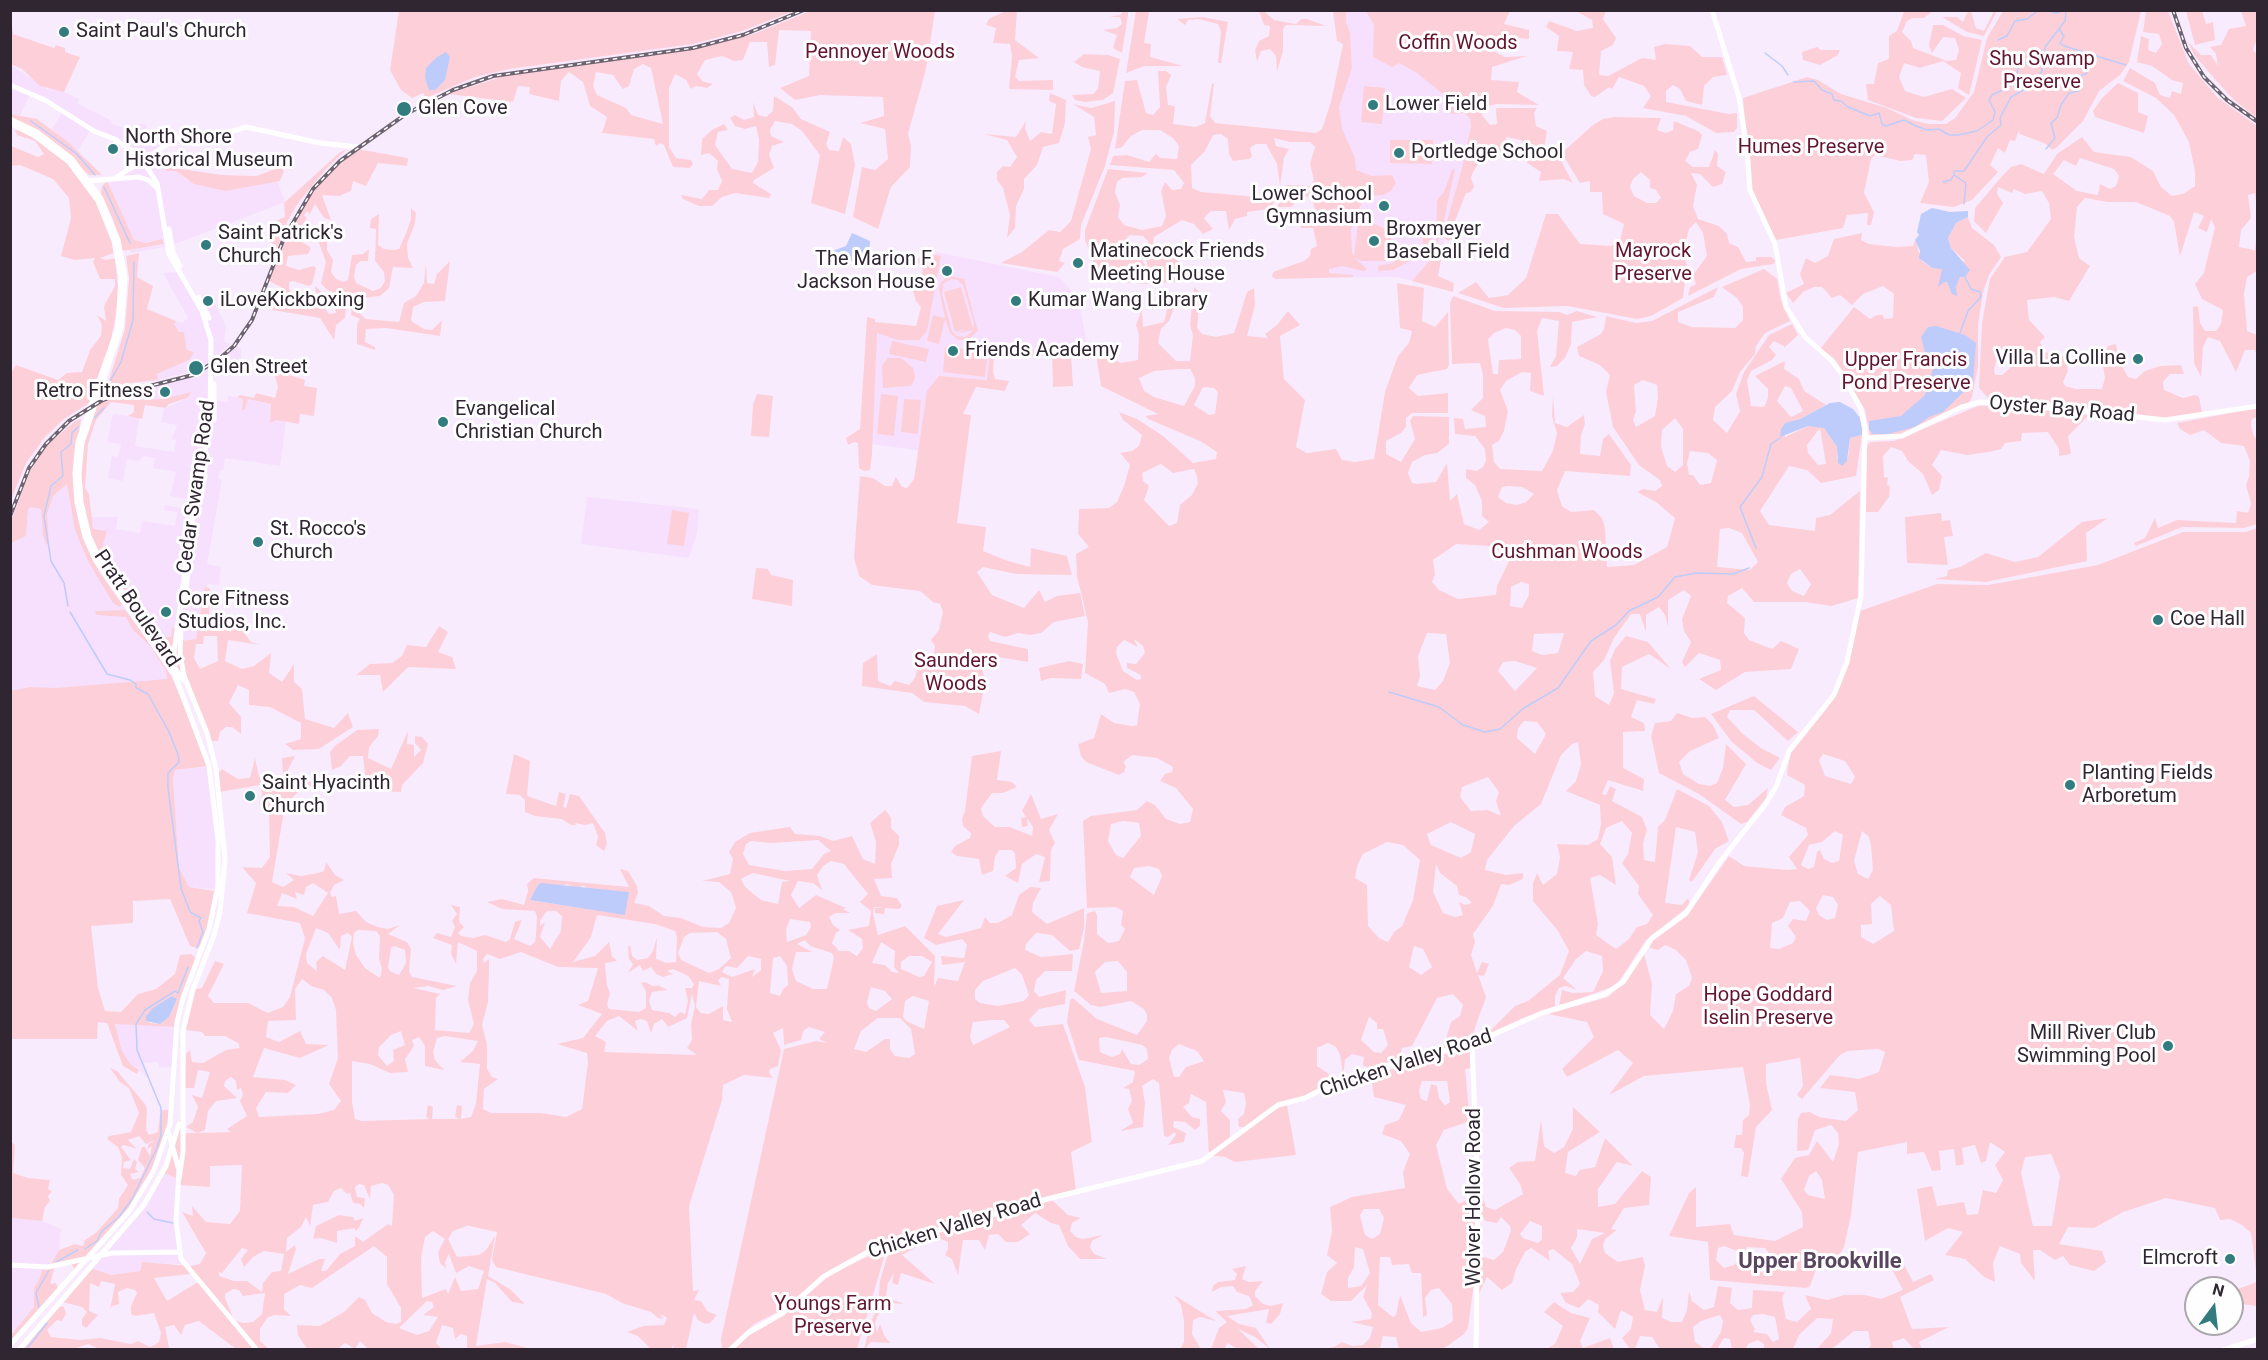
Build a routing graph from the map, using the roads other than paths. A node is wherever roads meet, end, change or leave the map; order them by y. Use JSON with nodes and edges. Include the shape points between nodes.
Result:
{"nodes":[{"id":1,"x":1712,"y":10,"type":"edge"},
{"id":2,"x":10,"y":85,"type":"edge"},
{"id":3,"x":10,"y":121,"type":"edge"},
{"id":4,"x":358,"y":147,"type":"dead end"},
{"id":5,"x":144,"y":158,"type":"junction"},
{"id":6,"x":117,"y":177,"type":"junction"},
{"id":7,"x":107,"y":179,"type":"junction"},
{"id":8,"x":87,"y":181,"type":"junction"},
{"id":9,"x":156,"y":183,"type":"junction"},
{"id":10,"x":101,"y":199,"type":"junction"},
{"id":11,"x":164,"y":204,"type":"junction"},
{"id":12,"x":213,"y":340,"type":"junction"},
{"id":13,"x":2258,"y":406,"type":"edge"},
{"id":14,"x":1866,"y":431,"type":"junction"},
{"id":15,"x":1865,"y":438,"type":"junction"},
{"id":16,"x":1872,"y":439,"type":"junction"},
{"id":17,"x":1864,"y":447,"type":"junction"},
{"id":18,"x":128,"y":604,"type":"junction"},
{"id":19,"x":180,"y":609,"type":"junction"},
{"id":20,"x":133,"y":611,"type":"junction"},
{"id":21,"x":182,"y":625,"type":"junction"},
{"id":22,"x":172,"y":662,"type":"junction"},
{"id":23,"x":173,"y":673,"type":"junction"},
{"id":24,"x":187,"y":686,"type":"junction"},
{"id":25,"x":181,"y":692,"type":"junction"},
{"id":26,"x":200,"y":717,"type":"junction"},
{"id":27,"x":220,"y":825,"type":"junction"},
{"id":28,"x":225,"y":863,"type":"junction"},
{"id":29,"x":218,"y":884,"type":"junction"},
{"id":30,"x":1472,"y":1044,"type":"junction"},
{"id":31,"x":181,"y":1107,"type":"junction"},
{"id":32,"x":170,"y":1124,"type":"junction"},
{"id":33,"x":173,"y":1153,"type":"junction"},
{"id":34,"x":182,"y":1155,"type":"junction"},
{"id":35,"x":166,"y":1166,"type":"junction"},
{"id":36,"x":179,"y":1168,"type":"junction"},
{"id":37,"x":179,"y":1179,"type":"junction"},
{"id":38,"x":179,"y":1252,"type":"junction"},
{"id":39,"x":104,"y":1254,"type":"junction"},
{"id":40,"x":88,"y":1257,"type":"junction"},
{"id":41,"x":69,"y":1263,"type":"junction"},
{"id":42,"x":10,"y":1265,"type":"edge"},
{"id":43,"x":72,"y":1276,"type":"junction"},
{"id":44,"x":2258,"y":1339,"type":"edge"},
{"id":45,"x":10,"y":1345,"type":"edge"},
{"id":46,"x":19,"y":1350,"type":"edge"},
{"id":47,"x":257,"y":1350,"type":"edge"},
{"id":48,"x":730,"y":1350,"type":"edge"},
{"id":49,"x":1476,"y":1350,"type":"edge"},
{"id":50,"x":2223,"y":1350,"type":"edge"}],
"edges":[{"from":1,"to":14,"type":"main road","via":[[1739,97],[1749,184],[1775,244],[1786,307],[1802,333],[1842,374],[1863,413]]},
{"from":2,"to":5,"type":"main road","via":[[45,100]]},
{"from":3,"to":8,"type":"main road","name":"Pratt Boulevard","via":[[57,151]]},
{"from":4,"to":5,"type":"main road","via":[[250,127],[214,137],[179,137]]},
{"from":5,"to":6,"type":"main road"},
{"from":5,"to":9,"type":"main road"},
{"from":6,"to":7,"type":"main road"},
{"from":6,"to":9,"type":"main road","via":[[139,177]]},
{"from":7,"to":8,"type":"main road"},
{"from":7,"to":10,"type":"main road","via":[[100,189]]},
{"from":8,"to":10,"type":"main road","name":"Pratt Boulevard"},
{"from":8,"to":18,"type":"main road","name":"Pratt Boulevard","via":[[114,241],[121,295],[113,345],[78,442],[75,491],[91,550]]},
{"from":9,"to":11,"type":"main road"},
{"from":9,"to":11,"type":"main road"},
{"from":10,"to":18,"type":"main road","name":"Pratt Boulevard","via":[[114,226],[123,262],[124,310],[117,346],[82,443],[79,491],[94,549]]},
{"from":11,"to":12,"type":"main road","via":[[170,254]]},
{"from":12,"to":19,"type":"main road","name":"Cedar Swamp Road","via":[[210,421]]},
{"from":12,"to":21,"type":"main road","name":"Cedar Swamp Road","via":[[213,421]]},
{"from":13,"to":16,"type":"main road","name":"Oyster Bay Road","via":[[2165,420],[1980,402],[1902,436]]},
{"from":14,"to":15,"type":"main road"},
{"from":14,"to":16,"type":"main road"},
{"from":15,"to":16,"type":"main road","name":"Oyster Bay Road"},
{"from":15,"to":17,"type":"main road","name":"Chicken Valley Road"},
{"from":16,"to":17,"type":"main road"},
{"from":17,"to":30,"type":"main road","name":"Chicken Valley Road","via":[[1861,596],[1846,665],[1834,695],[1789,751],[1771,796],[1686,913],[1648,943],[1618,986],[1594,999],[1542,1013]]},
{"from":18,"to":20,"type":"main road","name":"Pratt Boulevard"},
{"from":19,"to":21,"type":"main road"},
{"from":19,"to":22,"type":"main road","name":"Cedar Swamp Road"},
{"from":20,"to":22,"type":"main road","name":"Pratt Boulevard"},
{"from":20,"to":23,"type":"main road","name":"Pratt Boulevard"},
{"from":21,"to":24,"type":"main road","name":"Cedar Swamp Road","via":[[180,654]]},
{"from":22,"to":23,"type":"main road","name":"Cedar Swamp Road"},
{"from":22,"to":24,"type":"main road","name":"Pratt Boulevard"},
{"from":23,"to":25,"type":"main road","name":"Cedar Swamp Road"},
{"from":24,"to":26,"type":"main road","name":"Cedar Swamp Road"},
{"from":25,"to":26,"type":"main road","via":[[188,694]]},
{"from":25,"to":27,"type":"main road","name":"Cedar Swamp Road","via":[[209,766]]},
{"from":26,"to":27,"type":"main road","name":"Cedar Swamp Road","via":[[216,769]]},
{"from":27,"to":28,"type":"main road","name":"Cedar Swamp Road"},
{"from":27,"to":29,"type":"main road","name":"Cedar Swamp Road"},
{"from":28,"to":29,"type":"main road"},
{"from":28,"to":31,"type":"main road","name":"Cedar Swamp Road","via":[[216,927],[187,1009],[182,1039]]},
{"from":29,"to":32,"type":"main road","name":"Cedar Swamp Road","via":[[209,929],[177,1022]]},
{"from":30,"to":48,"type":"main road","name":"Chicken Valley Road","via":[[1389,1065],[1278,1105],[1202,1161],[1072,1192],[873,1249],[823,1277],[783,1313],[748,1333]]},
{"from":30,"to":49,"type":"main road","name":"Wolver Hollow Road","via":[[1478,1192]]},
{"from":31,"to":33,"type":"main road"},
{"from":31,"to":34,"type":"main road","name":"Cedar Swamp Road"},
{"from":32,"to":33,"type":"main road"},
{"from":32,"to":40,"type":"main road","via":[[145,1188]]},
{"from":33,"to":34,"type":"main road"},
{"from":33,"to":35,"type":"main road"},
{"from":33,"to":36,"type":"main road","name":"Cedar Swamp Road"},
{"from":34,"to":37,"type":"main road","name":"Cedar Swamp Road"},
{"from":35,"to":36,"type":"main road","via":[[173,1163]]},
{"from":35,"to":39,"type":"main road","via":[[144,1205]]},
{"from":36,"to":37,"type":"main road","name":"Cedar Swamp Road"},
{"from":37,"to":38,"type":"main road","name":"Cedar Swamp Road"},
{"from":38,"to":39,"type":"main road"},
{"from":38,"to":47,"type":"main road","name":"Cedar Swamp Road","via":[[188,1271]]},
{"from":39,"to":40,"type":"main road"},
{"from":39,"to":46,"type":"main road"},
{"from":40,"to":41,"type":"main road"},
{"from":40,"to":43,"type":"main road"},
{"from":41,"to":42,"type":"main road","via":[[48,1267]]},
{"from":41,"to":43,"type":"main road","via":[[74,1268]]},
{"from":43,"to":45,"type":"main road"},
{"from":44,"to":50,"type":"main road"}]}
